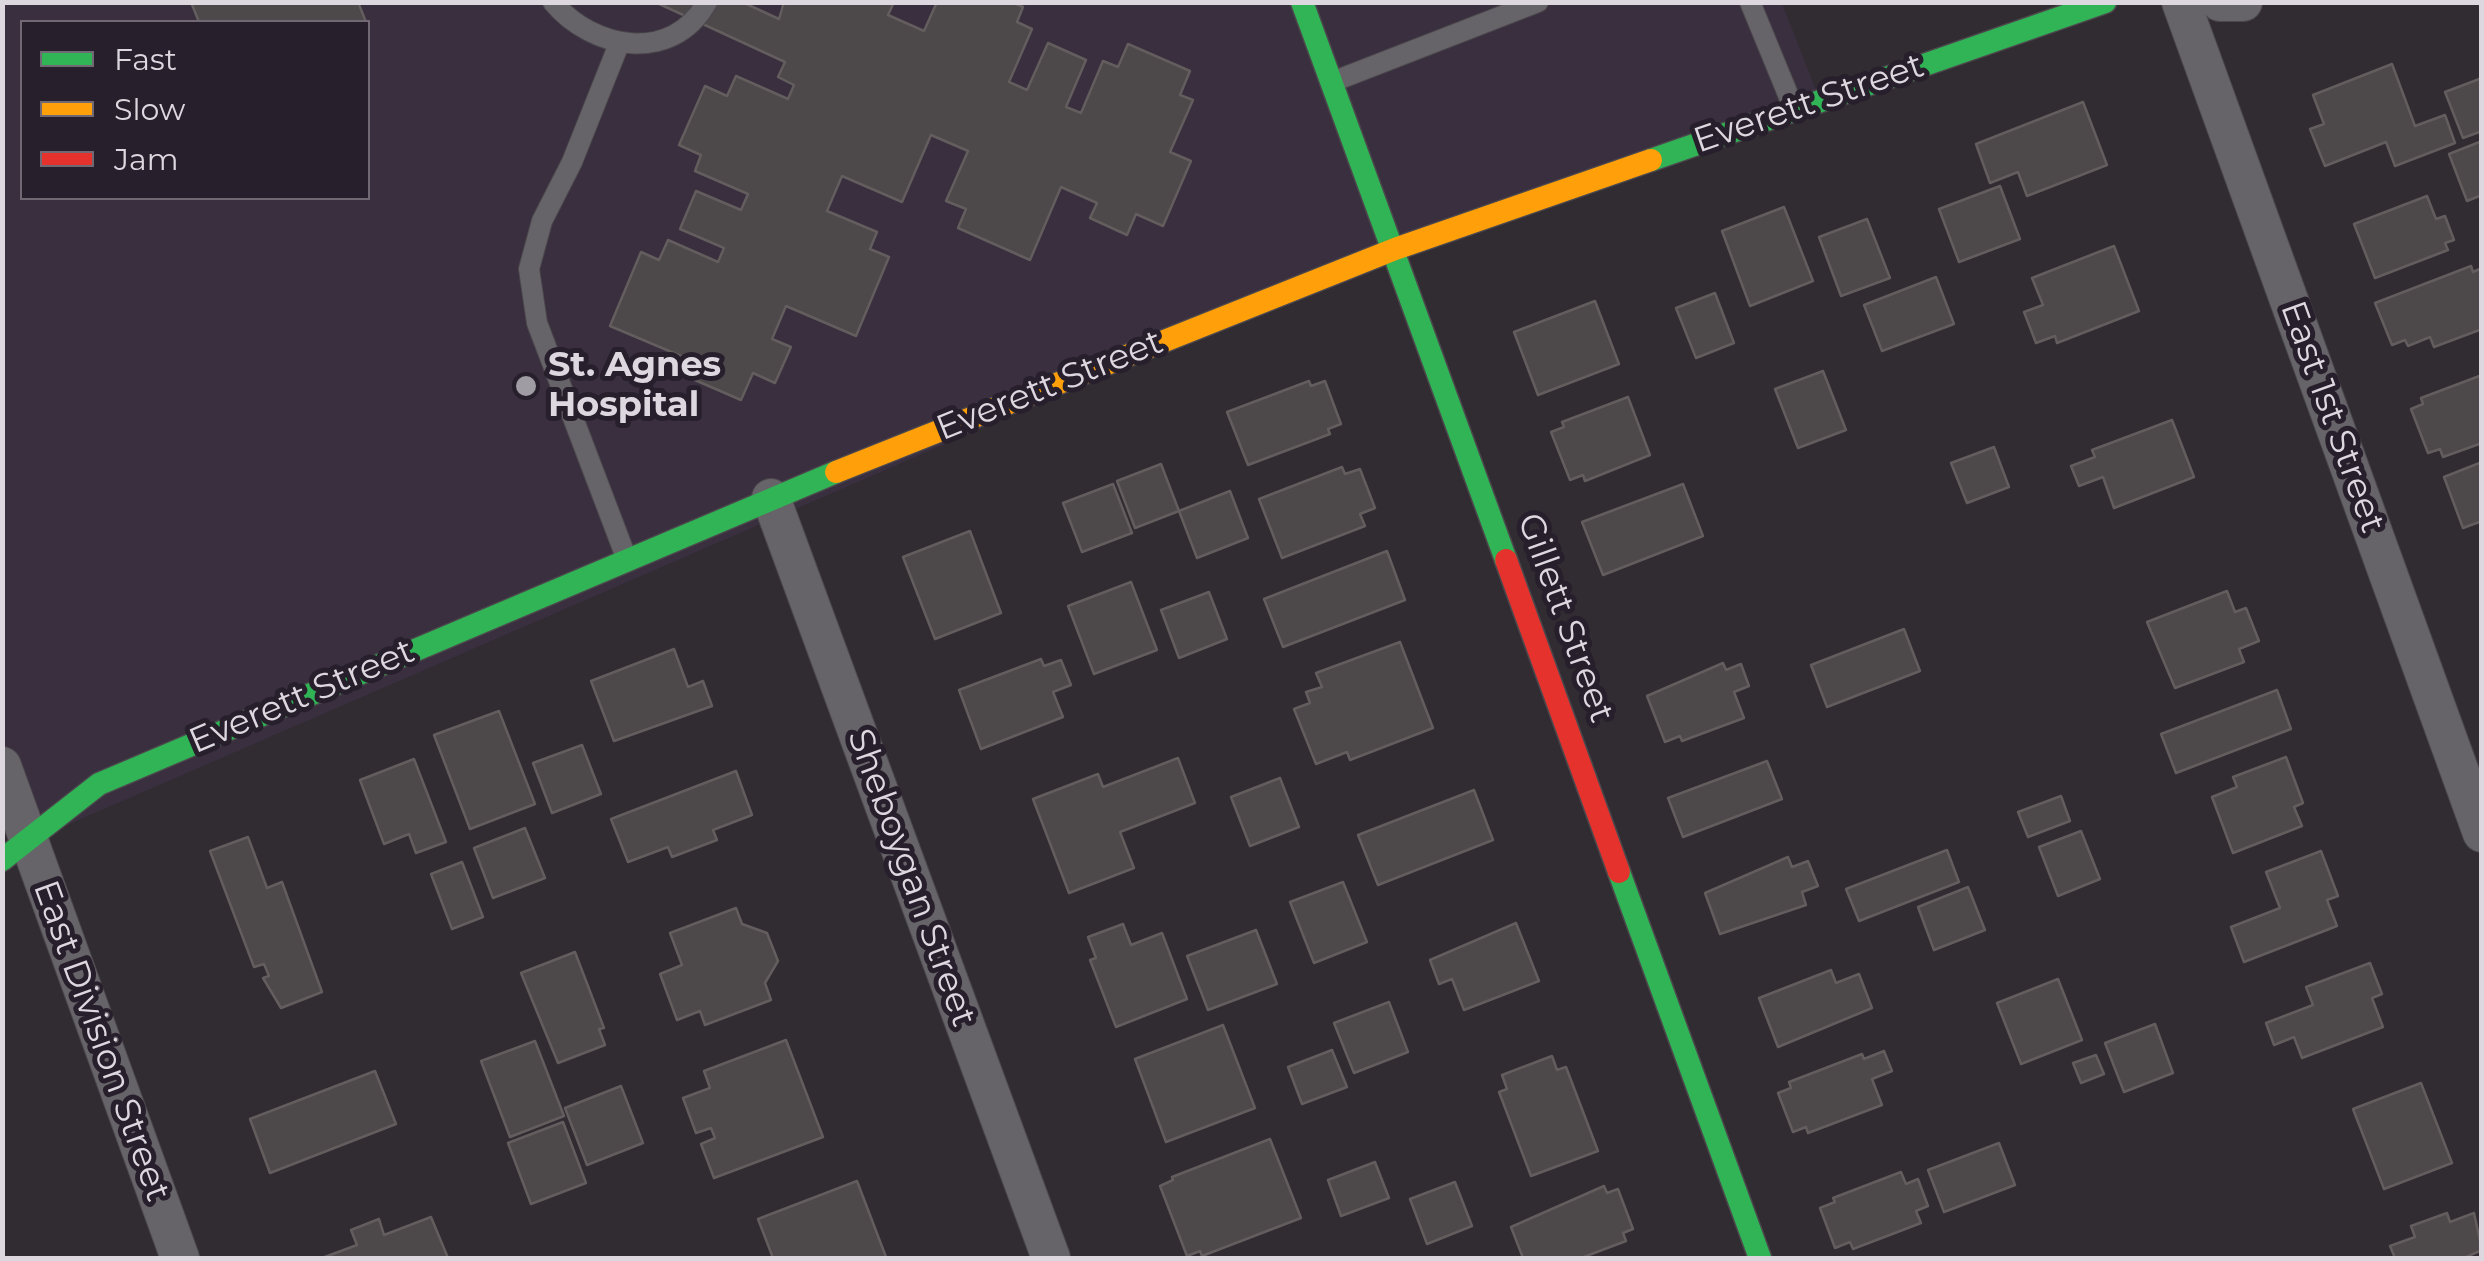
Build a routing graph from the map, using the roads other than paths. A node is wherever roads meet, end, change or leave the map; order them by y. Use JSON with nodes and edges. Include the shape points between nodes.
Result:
{"nodes":[{"id":1,"x":553,"y":2,"type":"edge"},
{"id":2,"x":707,"y":2,"type":"edge"},
{"id":3,"x":1302,"y":2,"type":"edge"},
{"id":4,"x":1538,"y":2,"type":"edge"},
{"id":5,"x":1750,"y":2,"type":"edge"},
{"id":6,"x":2105,"y":2,"type":"edge"},
{"id":7,"x":2181,"y":2,"type":"edge"},
{"id":8,"x":2220,"y":2,"type":"edge"},
{"id":9,"x":2243,"y":2,"type":"edge"},
{"id":10,"x":619,"y":44,"type":"junction"},
{"id":11,"x":1332,"y":82,"type":"junction"},
{"id":12,"x":1794,"y":109,"type":"junction"},
{"id":13,"x":1395,"y":249,"type":"junction"},
{"id":14,"x":771,"y":498,"type":"junction"},
{"id":15,"x":627,"y":559,"type":"junction"},
{"id":16,"x":2,"y":766,"type":"edge"},
{"id":17,"x":2482,"y":832,"type":"edge"},
{"id":18,"x":15,"y":851,"type":"edge"},
{"id":19,"x":180,"y":1258,"type":"edge"},
{"id":20,"x":1052,"y":1258,"type":"edge"},
{"id":21,"x":1760,"y":1258,"type":"edge"}],
"edges":[{"from":1,"to":10,"type":"lane","via":[[570,22]]},
{"from":2,"to":10,"type":"lane","via":[[679,32],[650,43]]},
{"from":3,"to":11,"type":"street","name":"Gillett Street"},
{"from":4,"to":11,"type":"lane"},
{"from":5,"to":12,"type":"lane"},
{"from":6,"to":12,"type":"street","name":"Everett Street"},
{"from":7,"to":17,"type":"street","name":"East 1st Street"},
{"from":8,"to":9,"type":"street"},
{"from":10,"to":15,"type":"lane","via":[[542,221],[529,269],[536,323]]},
{"from":11,"to":13,"type":"street","name":"Gillett Street"},
{"from":12,"to":13,"type":"street","name":"Everett Street"},
{"from":13,"to":14,"type":"street","name":"Everett Street"},
{"from":13,"to":21,"type":"street","name":"Gillett Street"},
{"from":14,"to":15,"type":"street","name":"Everett Street"},
{"from":14,"to":20,"type":"street","name":"Sheboygan Street"},
{"from":15,"to":18,"type":"street","name":"Everett Street","via":[[99,784]]},
{"from":16,"to":18,"type":"street","name":"East Division Street"},
{"from":18,"to":19,"type":"street","name":"East Division Street"}]}
